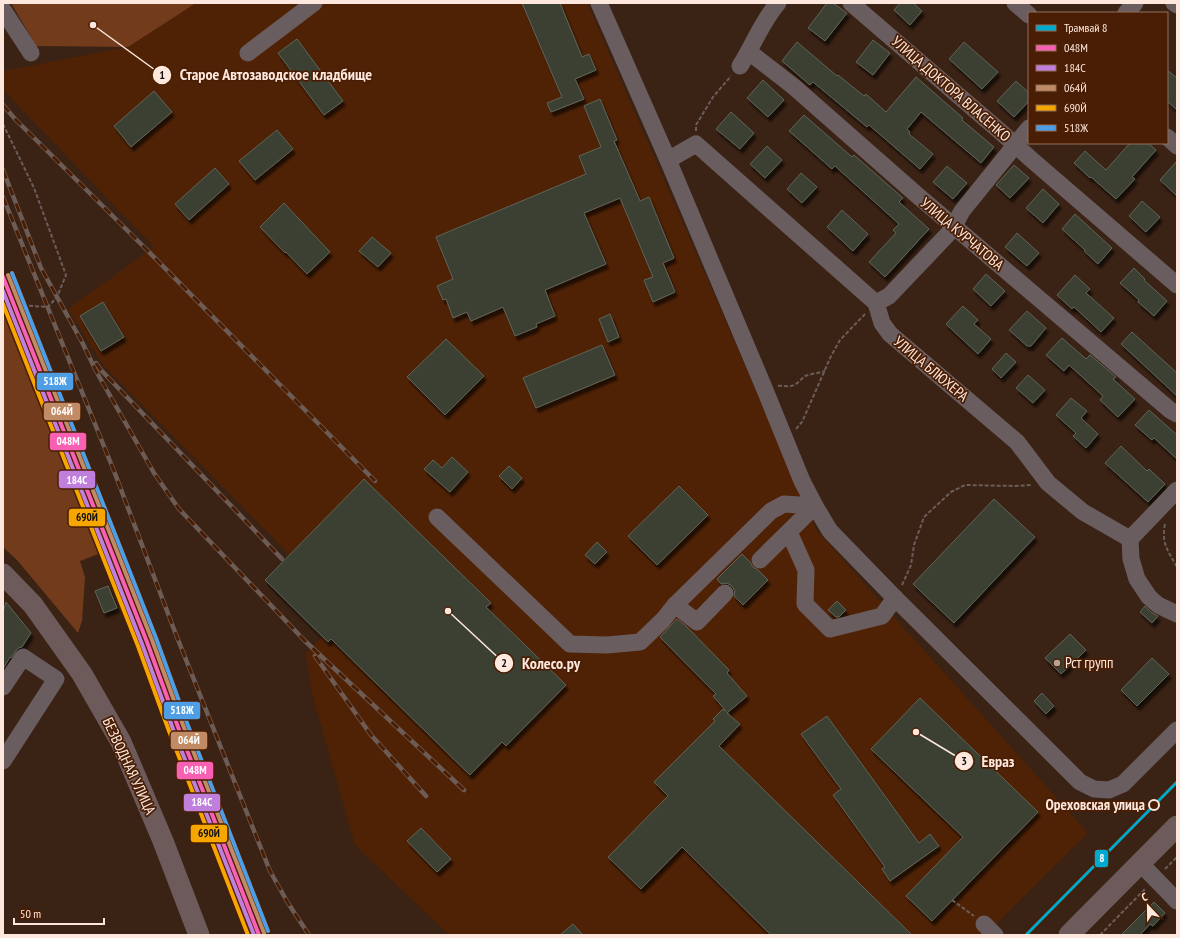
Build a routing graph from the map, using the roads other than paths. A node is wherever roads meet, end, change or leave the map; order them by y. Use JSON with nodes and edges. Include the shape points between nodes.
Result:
{"nodes":[{"id":1,"x":314,"y":3,"type":"edge"},
{"id":2,"x":599,"y":3,"type":"edge"},
{"id":3,"x":778,"y":3,"type":"edge"},
{"id":4,"x":851,"y":3,"type":"edge"},
{"id":5,"x":1015,"y":3,"type":"edge"},
{"id":6,"x":1135,"y":3,"type":"edge"},
{"id":7,"x":1174,"y":3,"type":"edge"},
{"id":8,"x":1177,"y":5,"type":"edge"},
{"id":9,"x":3,"y":10,"type":"edge"},
{"id":10,"x":1127,"y":12,"type":"edge"},
{"id":11,"x":1028,"y":14,"type":"edge"},
{"id":12,"x":31,"y":53,"type":"dead end"},
{"id":13,"x":248,"y":53,"type":"dead end"},
{"id":14,"x":1028,"y":129,"type":"edge"},
{"id":15,"x":1168,"y":138,"type":"edge"},
{"id":16,"x":1015,"y":145,"type":"junction"},
{"id":17,"x":1177,"y":146,"type":"edge"},
{"id":18,"x":668,"y":160,"type":"junction"},
{"id":19,"x":954,"y":226,"type":"junction"},
{"id":20,"x":1177,"y":285,"type":"edge"},
{"id":21,"x":876,"y":304,"type":"junction"},
{"id":22,"x":1177,"y":414,"type":"edge"},
{"id":23,"x":1174,"y":495,"type":"edge"},
{"id":24,"x":815,"y":506,"type":"junction"},
{"id":25,"x":437,"y":517,"type":"dead end"},
{"id":26,"x":789,"y":532,"type":"junction"},
{"id":27,"x":1130,"y":539,"type":"junction"},
{"id":28,"x":760,"y":560,"type":"dead end"},
{"id":29,"x":3,"y":574,"type":"edge"},
{"id":30,"x":725,"y":593,"type":"dead end"},
{"id":31,"x":895,"y":598,"type":"junction"},
{"id":32,"x":675,"y":605,"type":"junction"},
{"id":33,"x":1177,"y":614,"type":"edge"},
{"id":34,"x":3,"y":687,"type":"edge"},
{"id":35,"x":1177,"y":730,"type":"edge"},
{"id":36,"x":3,"y":761,"type":"edge"},
{"id":37,"x":1177,"y":826,"type":"edge"},
{"id":38,"x":1140,"y":864,"type":"junction"},
{"id":39,"x":1177,"y":902,"type":"edge"},
{"id":40,"x":199,"y":935,"type":"edge"},
{"id":41,"x":1069,"y":935,"type":"edge"}],
"edges":[{"from":1,"to":13,"type":"street"},
{"from":2,"to":18,"type":"street"},
{"from":3,"to":19,"type":"street","name":"УЛИЦА КУРЧАТОВА","via":[[770,11],[744,59],[793,86]]},
{"from":4,"to":16,"type":"street","name":"УЛИЦА ДОКТОРА ВЛАСЕНКО"},
{"from":5,"to":11,"type":"street"},
{"from":6,"to":10,"type":"street"},
{"from":7,"to":8,"type":"street"},
{"from":9,"to":12,"type":"street"},
{"from":14,"to":16,"type":"street"},
{"from":15,"to":17,"type":"street"},
{"from":16,"to":19,"type":"street","via":[[962,212]]},
{"from":16,"to":20,"type":"street","name":"УЛИЦА ДОКТОРА ВЛАСЕНКО"},
{"from":18,"to":21,"type":"street","via":[[696,144]]},
{"from":18,"to":24,"type":"street","via":[[785,441]]},
{"from":19,"to":21,"type":"street","via":[[888,296]]},
{"from":19,"to":22,"type":"street","name":"УЛИЦА КУРЧАТОВА"},
{"from":21,"to":27,"type":"street","name":"УЛИЦА БЛЮХЕРА","via":[[882,323],[890,334],[1017,442],[1048,483],[1083,512]]},
{"from":23,"to":27,"type":"street"},
{"from":24,"to":26,"type":"street"},
{"from":24,"to":31,"type":"street","via":[[830,531]]},
{"from":24,"to":32,"type":"street","via":[[784,504],[771,511]]},
{"from":25,"to":32,"type":"street","via":[[570,644],[607,645],[640,642]]},
{"from":26,"to":28,"type":"street"},
{"from":26,"to":31,"type":"street","via":[[806,570],[805,604],[830,629],[882,616]]},
{"from":27,"to":33,"type":"street","via":[[1131,559],[1137,579],[1158,605]]},
{"from":29,"to":40,"type":"main road","name":"БЕЗВОДНАЯ УЛИЦА","via":[[33,606],[82,674],[121,742],[164,841]]},
{"from":30,"to":32,"type":"street","via":[[697,622]]},
{"from":31,"to":35,"type":"street","via":[[1080,782],[1094,789],[1109,790],[1123,784]]},
{"from":34,"to":36,"type":"street","via":[[23,657],[56,679]]},
{"from":37,"to":38,"type":"main road"},
{"from":38,"to":39,"type":"street"},
{"from":38,"to":41,"type":"main road"}]}
